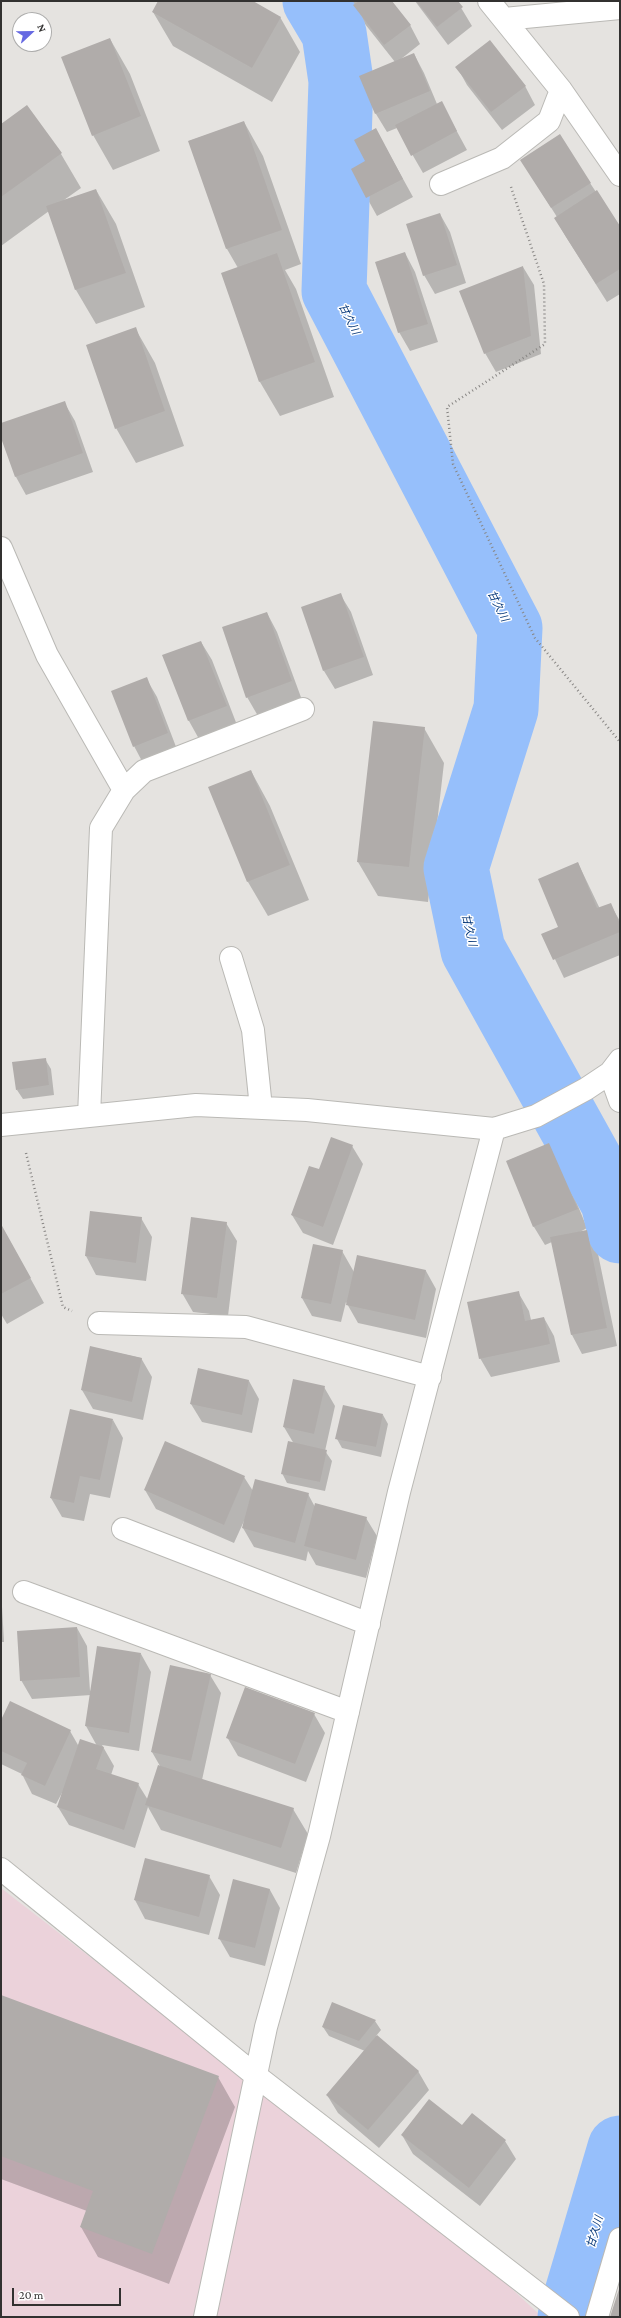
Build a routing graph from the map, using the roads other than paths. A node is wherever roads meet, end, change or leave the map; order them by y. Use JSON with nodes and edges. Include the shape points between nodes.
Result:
{"nodes":[{"id":1,"x":489,"y":1,"type":"edge"},
{"id":2,"x":620,"y":8,"type":"edge"},
{"id":3,"x":504,"y":20,"type":"junction"},
{"id":4,"x":561,"y":90,"type":"junction"},
{"id":5,"x":620,"y":175,"type":"edge"},
{"id":6,"x":441,"y":184,"type":"dead end"},
{"id":7,"x":1,"y":548,"type":"edge"},
{"id":8,"x":303,"y":709,"type":"dead end"},
{"id":9,"x":124,"y":790,"type":"junction"},
{"id":10,"x":231,"y":958,"type":"dead end"},
{"id":11,"x":615,"y":1067,"type":"edge"},
{"id":12,"x":620,"y":1101,"type":"edge"},
{"id":13,"x":261,"y":1108,"type":"junction"},
{"id":14,"x":89,"y":1116,"type":"junction"},
{"id":15,"x":10,"y":1124,"type":"edge"},
{"id":16,"x":494,"y":1129,"type":"junction"},
{"id":17,"x":99,"y":1323,"type":"road end"},
{"id":18,"x":430,"y":1377,"type":"junction"},
{"id":19,"x":123,"y":1529,"type":"dead end"},
{"id":20,"x":24,"y":1592,"type":"dead end"},
{"id":21,"x":369,"y":1624,"type":"junction"},
{"id":22,"x":348,"y":1712,"type":"junction"},
{"id":23,"x":1,"y":1869,"type":"edge"},
{"id":24,"x":255,"y":2075,"type":"junction"},
{"id":25,"x":620,"y":2239,"type":"edge"},
{"id":26,"x":565,"y":2315,"type":"edge"},
{"id":27,"x":205,"y":2317,"type":"edge"},
{"id":28,"x":597,"y":2317,"type":"edge"}],
"edges":[{"from":1,"to":3,"type":"street"},
{"from":2,"to":3,"type":"street"},
{"from":3,"to":4,"type":"street"},
{"from":4,"to":5,"type":"street"},
{"from":4,"to":6,"type":"street","via":[[549,121],[502,158]]},
{"from":7,"to":9,"type":"street","via":[[47,655]]},
{"from":8,"to":9,"type":"street","via":[[144,771]]},
{"from":9,"to":14,"type":"street","via":[[101,828]]},
{"from":10,"to":13,"type":"street","via":[[253,1030]]},
{"from":11,"to":12,"type":"street"},
{"from":11,"to":16,"type":"street","via":[[586,1089],[536,1116]]},
{"from":13,"to":14,"type":"street","via":[[196,1105]]},
{"from":13,"to":16,"type":"street","via":[[307,1110]]},
{"from":14,"to":15,"type":"street"},
{"from":16,"to":18,"type":"street"},
{"from":17,"to":18,"type":"street","via":[[246,1326]]},
{"from":18,"to":21,"type":"street"},
{"from":19,"to":21,"type":"street"},
{"from":20,"to":22,"type":"street"},
{"from":21,"to":22,"type":"street"},
{"from":22,"to":24,"type":"street","via":[[319,1836]]},
{"from":23,"to":24,"type":"street"},
{"from":24,"to":26,"type":"street"},
{"from":24,"to":27,"type":"street"},
{"from":25,"to":28,"type":"street"}]}
